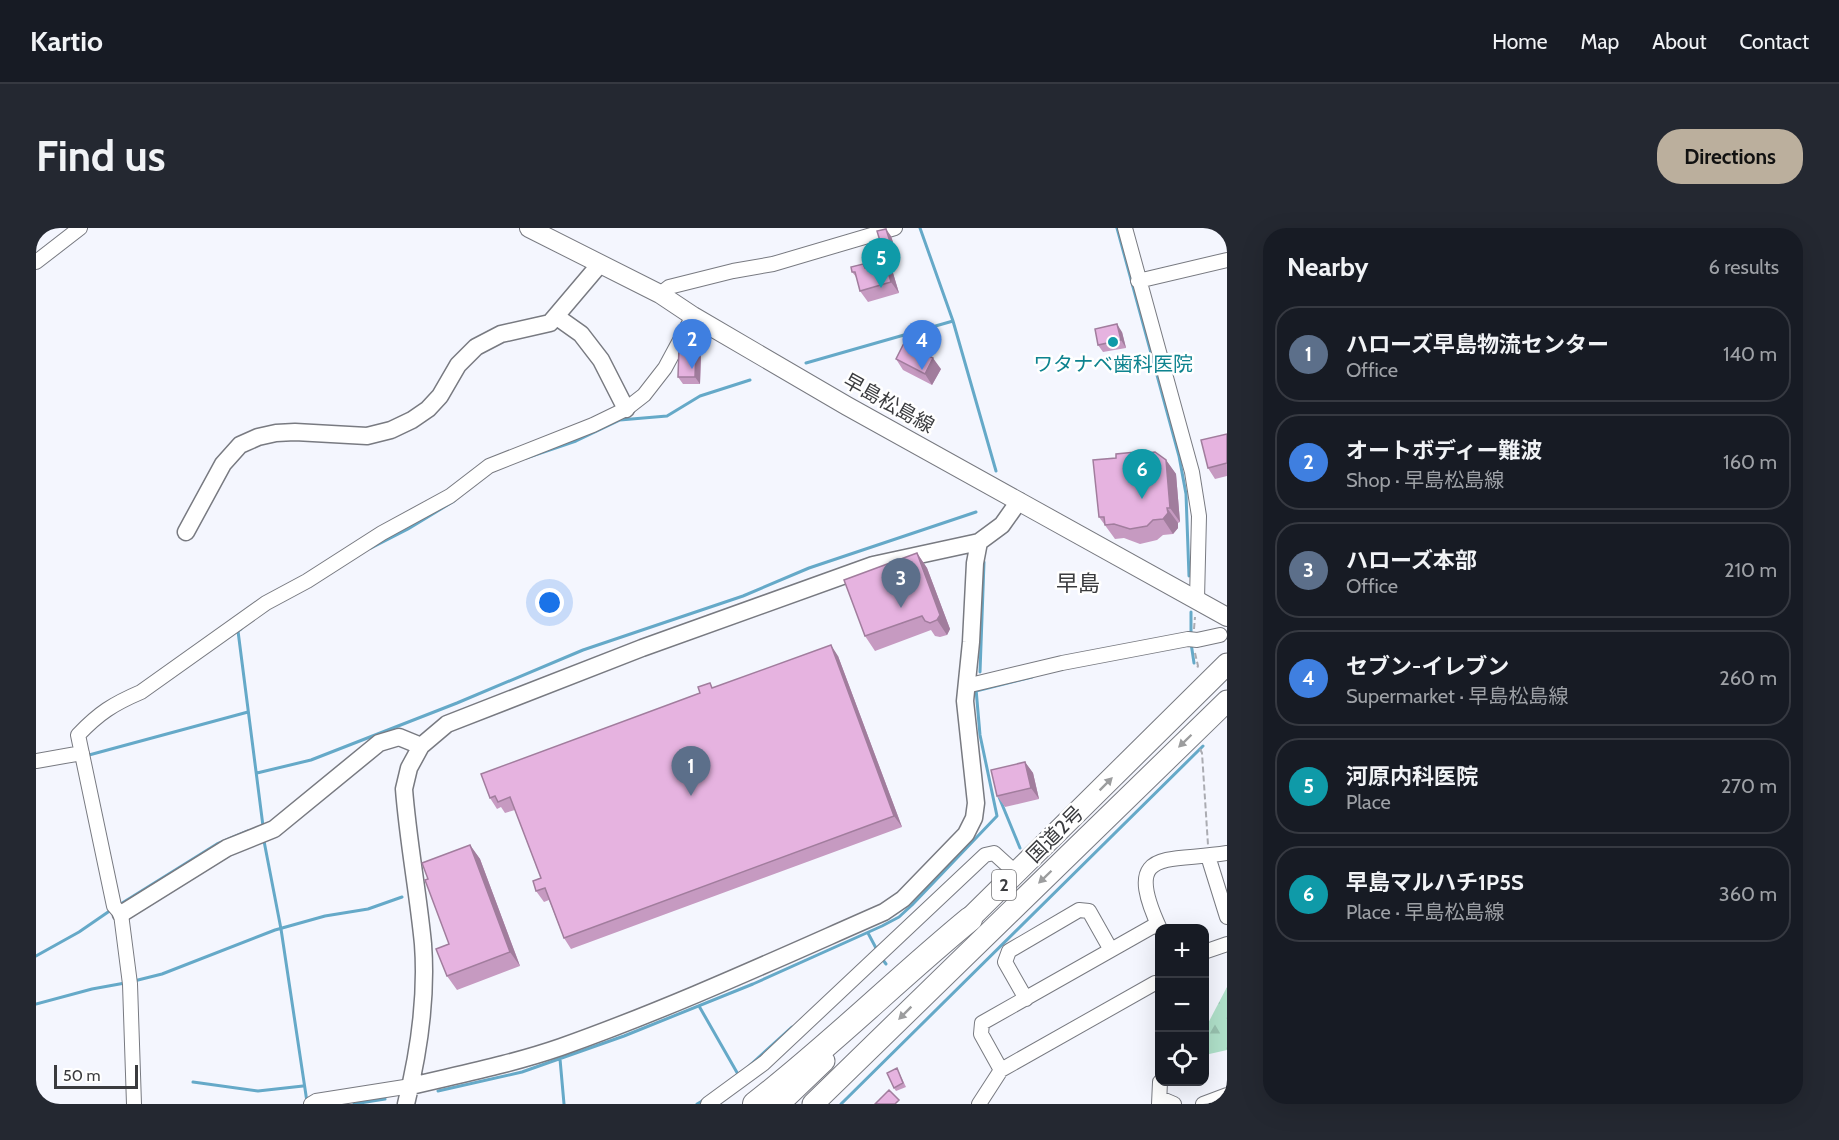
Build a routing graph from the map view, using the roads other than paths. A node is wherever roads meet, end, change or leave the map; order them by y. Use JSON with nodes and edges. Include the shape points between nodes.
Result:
{"nodes":[{"id":1,"x":80,"y":228,"type":"edge"},
{"id":2,"x":529,"y":228,"type":"edge"},
{"id":3,"x":895,"y":228,"type":"edge"},
{"id":4,"x":1125,"y":228,"type":"edge"},
{"id":5,"x":1227,"y":260,"type":"edge"},
{"id":6,"x":36,"y":261,"type":"edge"},
{"id":7,"x":600,"y":264,"type":"junction"},
{"id":8,"x":1138,"y":281,"type":"junction"},
{"id":9,"x":660,"y":294,"type":"junction"},
{"id":10,"x":693,"y":316,"type":"junction"},
{"id":11,"x":557,"y":317,"type":"junction"},
{"id":12,"x":626,"y":409,"type":"junction"},
{"id":13,"x":1019,"y":501,"type":"junction"},
{"id":14,"x":186,"y":532,"type":"dead end"},
{"id":15,"x":979,"y":542,"type":"junction"},
{"id":16,"x":1197,"y":599,"type":"junction"},
{"id":17,"x":1227,"y":617,"type":"edge"},
{"id":18,"x":1220,"y":635,"type":"dead end"},
{"id":19,"x":1227,"y":664,"type":"edge"},
{"id":20,"x":966,"y":686,"type":"junction"},
{"id":21,"x":1227,"y":701,"type":"edge"},
{"id":22,"x":421,"y":746,"type":"junction"},
{"id":23,"x":82,"y":753,"type":"junction"},
{"id":24,"x":36,"y":761,"type":"edge"},
{"id":25,"x":1227,"y":853,"type":"edge"},
{"id":26,"x":1208,"y":856,"type":"junction"},
{"id":27,"x":1016,"y":873,"type":"junction"},
{"id":28,"x":118,"y":910,"type":"junction"},
{"id":29,"x":1227,"y":917,"type":"edge"},
{"id":30,"x":970,"y":919,"type":"junction"},
{"id":31,"x":1157,"y":924,"type":"edge"},
{"id":32,"x":1155,"y":928,"type":"edge"},
{"id":33,"x":1227,"y":944,"type":"edge"},
{"id":34,"x":1112,"y":950,"type":"junction"},
{"id":35,"x":1209,"y":950,"type":"edge"},
{"id":36,"x":1155,"y":983,"type":"edge"},
{"id":37,"x":1026,"y":999,"type":"junction"},
{"id":38,"x":1001,"y":1070,"type":"junction"},
{"id":39,"x":411,"y":1086,"type":"junction"},
{"id":40,"x":1159,"y":1086,"type":"edge"},
{"id":41,"x":1227,"y":1095,"type":"edge"},
{"id":42,"x":1160,"y":1101,"type":"edge"},
{"id":43,"x":134,"y":1104,"type":"edge"},
{"id":44,"x":311,"y":1104,"type":"edge"},
{"id":45,"x":406,"y":1104,"type":"edge"},
{"id":46,"x":708,"y":1104,"type":"edge"},
{"id":47,"x":755,"y":1104,"type":"edge"},
{"id":48,"x":779,"y":1104,"type":"edge"},
{"id":49,"x":813,"y":1104,"type":"edge"},
{"id":50,"x":979,"y":1104,"type":"edge"},
{"id":51,"x":1174,"y":1104,"type":"edge"},
{"id":52,"x":1203,"y":1104,"type":"edge"}],
"edges":[{"from":1,"to":6,"type":"street"},
{"from":2,"to":7,"type":"main road","name":"早島松島線"},
{"from":3,"to":9,"type":"street","via":[[772,264],[669,287]]},
{"from":4,"to":8,"type":"street"},
{"from":5,"to":8,"type":"street"},
{"from":7,"to":9,"type":"main road","name":"早島松島線"},
{"from":7,"to":11,"type":"street"},
{"from":8,"to":16,"type":"street","via":[[1192,472],[1199,516]]},
{"from":9,"to":10,"type":"main road","name":"早島松島線"},
{"from":10,"to":12,"type":"street","via":[[665,368],[644,395]]},
{"from":10,"to":13,"type":"main road","name":"早島松島線"},
{"from":11,"to":12,"type":"street","via":[[581,334],[601,360]]},
{"from":11,"to":14,"type":"street","via":[[550,323],[501,334],[476,347],[458,365],[428,408],[391,430],[367,436],[276,433],[240,445],[223,464]]},
{"from":12,"to":23,"type":"street","via":[[489,466],[450,496],[266,603],[141,692],[97,716],[78,735]]},
{"from":13,"to":15,"type":"street","via":[[1002,525]]},
{"from":13,"to":16,"type":"main road","name":"早島松島線"},
{"from":15,"to":20,"type":"street"},
{"from":15,"to":22,"type":"street","via":[[873,565],[642,648],[447,724]]},
{"from":16,"to":17,"type":"main road","name":"早島松島線"},
{"from":18,"to":20,"type":"street","via":[[1062,663]]},
{"from":27,"to":19,"type":"highway","name":"国道2号","number":"2","one_way":true},
{"from":20,"to":39,"type":"street","via":[[974,818],[966,834],[903,899],[884,912],[700,993],[560,1047]]},
{"from":21,"to":49,"type":"highway","name":"国道2号","number":"2","one_way":true},
{"from":22,"to":28,"type":"street","via":[[399,737],[379,743],[274,829],[227,848]]},
{"from":22,"to":39,"type":"street","via":[[409,768],[404,789],[423,944],[424,986]]},
{"from":23,"to":24,"type":"street"},
{"from":23,"to":28,"type":"street"},
{"from":25,"to":26,"type":"street"},
{"from":26,"to":29,"type":"street"},
{"from":26,"to":31,"type":"street","via":[[1168,859],[1149,869],[1145,885]]},
{"from":27,"to":30,"type":"highway","name":"国道2号","number":"2"},
{"from":27,"to":46,"type":"street","via":[[994,853],[985,855],[764,1063]]},
{"from":28,"to":43,"type":"street","via":[[130,984]]},
{"from":30,"to":47,"type":"highway"},
{"from":30,"to":48,"type":"highway","name":"国道2号","number":"2"},
{"from":32,"to":34,"type":"street"},
{"from":33,"to":35,"type":"street"},
{"from":34,"to":37,"type":"street"},
{"from":34,"to":37,"type":"street","via":[[1089,911],[1079,910],[1009,951],[1005,962]]},
{"from":36,"to":38,"type":"street"},
{"from":37,"to":38,"type":"street","via":[[982,1023],[981,1034]]},
{"from":38,"to":50,"type":"street"},
{"from":39,"to":44,"type":"street"},
{"from":39,"to":45,"type":"street"},
{"from":40,"to":42,"type":"street"},
{"from":41,"to":52,"type":"street"},
{"from":42,"to":51,"type":"street"}]}
